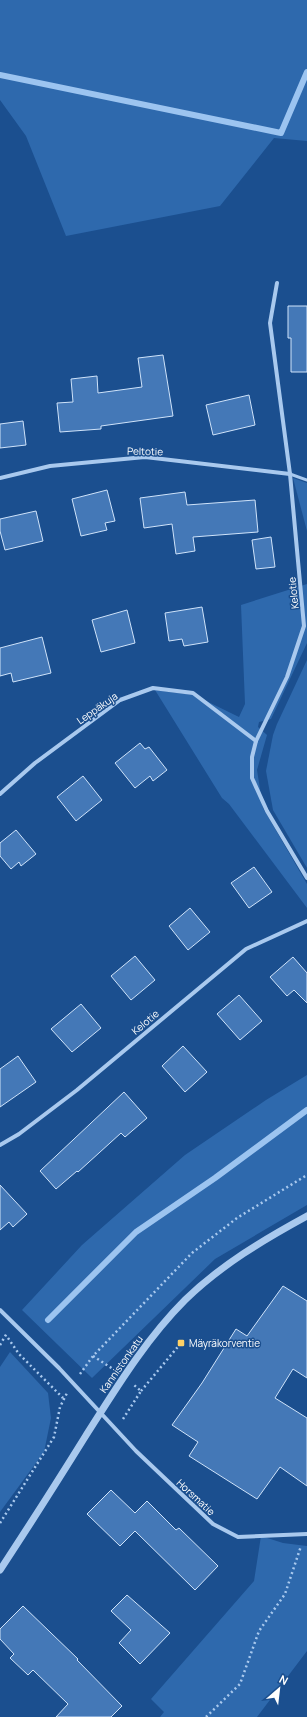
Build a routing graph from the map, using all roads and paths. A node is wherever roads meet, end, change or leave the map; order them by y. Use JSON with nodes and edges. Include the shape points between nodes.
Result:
{"nodes":[{"id":1,"x":277,"y":284,"type":"dead end"},
{"id":2,"x":290,"y":474,"type":"junction"},
{"id":3,"x":0,"y":478,"type":"edge"},
{"id":4,"x":307,"y":480,"type":"edge"},
{"id":5,"x":256,"y":741,"type":"junction"},
{"id":6,"x":0,"y":794,"type":"edge"},
{"id":7,"x":307,"y":878,"type":"edge"},
{"id":8,"x":307,"y":921,"type":"edge"},
{"id":9,"x":0,"y":1145,"type":"edge"},
{"id":10,"x":307,"y":1175,"type":"edge"},
{"id":11,"x":307,"y":1216,"type":"edge"},
{"id":12,"x":0,"y":1310,"type":"edge"},
{"id":13,"x":6,"y":1335,"type":"dead end"},
{"id":14,"x":181,"y":1342,"type":"dead end"},
{"id":15,"x":73,"y":1383,"type":"junction"},
{"id":16,"x":141,"y":1391,"type":"dead end"},
{"id":17,"x":63,"y":1398,"type":"junction"},
{"id":18,"x":101,"y":1412,"type":"junction"},
{"id":19,"x":0,"y":1523,"type":"edge"},
{"id":20,"x":307,"y":1534,"type":"edge"},
{"id":21,"x":0,"y":1570,"type":"edge"},
{"id":22,"x":206,"y":1717,"type":"edge"}],
"edges":[{"from":1,"to":2,"type":"street","name":"Kelotie","via":[[270,323]]},
{"from":2,"to":3,"type":"street","name":"Peltotie","via":[[145,457],[50,466]]},
{"from":2,"to":4,"type":"lane"},
{"from":2,"to":5,"type":"street","name":"Kelotie","via":[[304,626],[287,677]]},
{"from":5,"to":6,"type":"street","name":"Leppäkuja","via":[[193,693],[153,688],[120,700],[35,763]]},
{"from":5,"to":7,"type":"street","name":"Kelotie","via":[[252,757],[252,778],[267,810]]},
{"from":8,"to":9,"type":"street","name":"Kelotie","via":[[246,949],[77,1090]]},
{"from":10,"to":15,"type":"path","via":[[237,1218],[192,1253],[93,1356]]},
{"from":11,"to":18,"type":"street","name":"Kannistonkatu","via":[[266,1238],[218,1271],[185,1301],[156,1332]]},
{"from":12,"to":15,"type":"street"},
{"from":13,"to":17,"type":"path","via":[[19,1354]]},
{"from":14,"to":16,"type":"path"},
{"from":15,"to":17,"type":"path"},
{"from":15,"to":18,"type":"street"},
{"from":17,"to":19,"type":"path","via":[[54,1437]]},
{"from":18,"to":20,"type":"street","name":"Horsmatie","via":[[136,1451],[213,1524],[238,1537]]},
{"from":18,"to":21,"type":"street","name":"Kannistonkatu"},
{"from":20,"to":22,"type":"path","via":[[285,1594],[259,1631],[240,1684]]}]}
